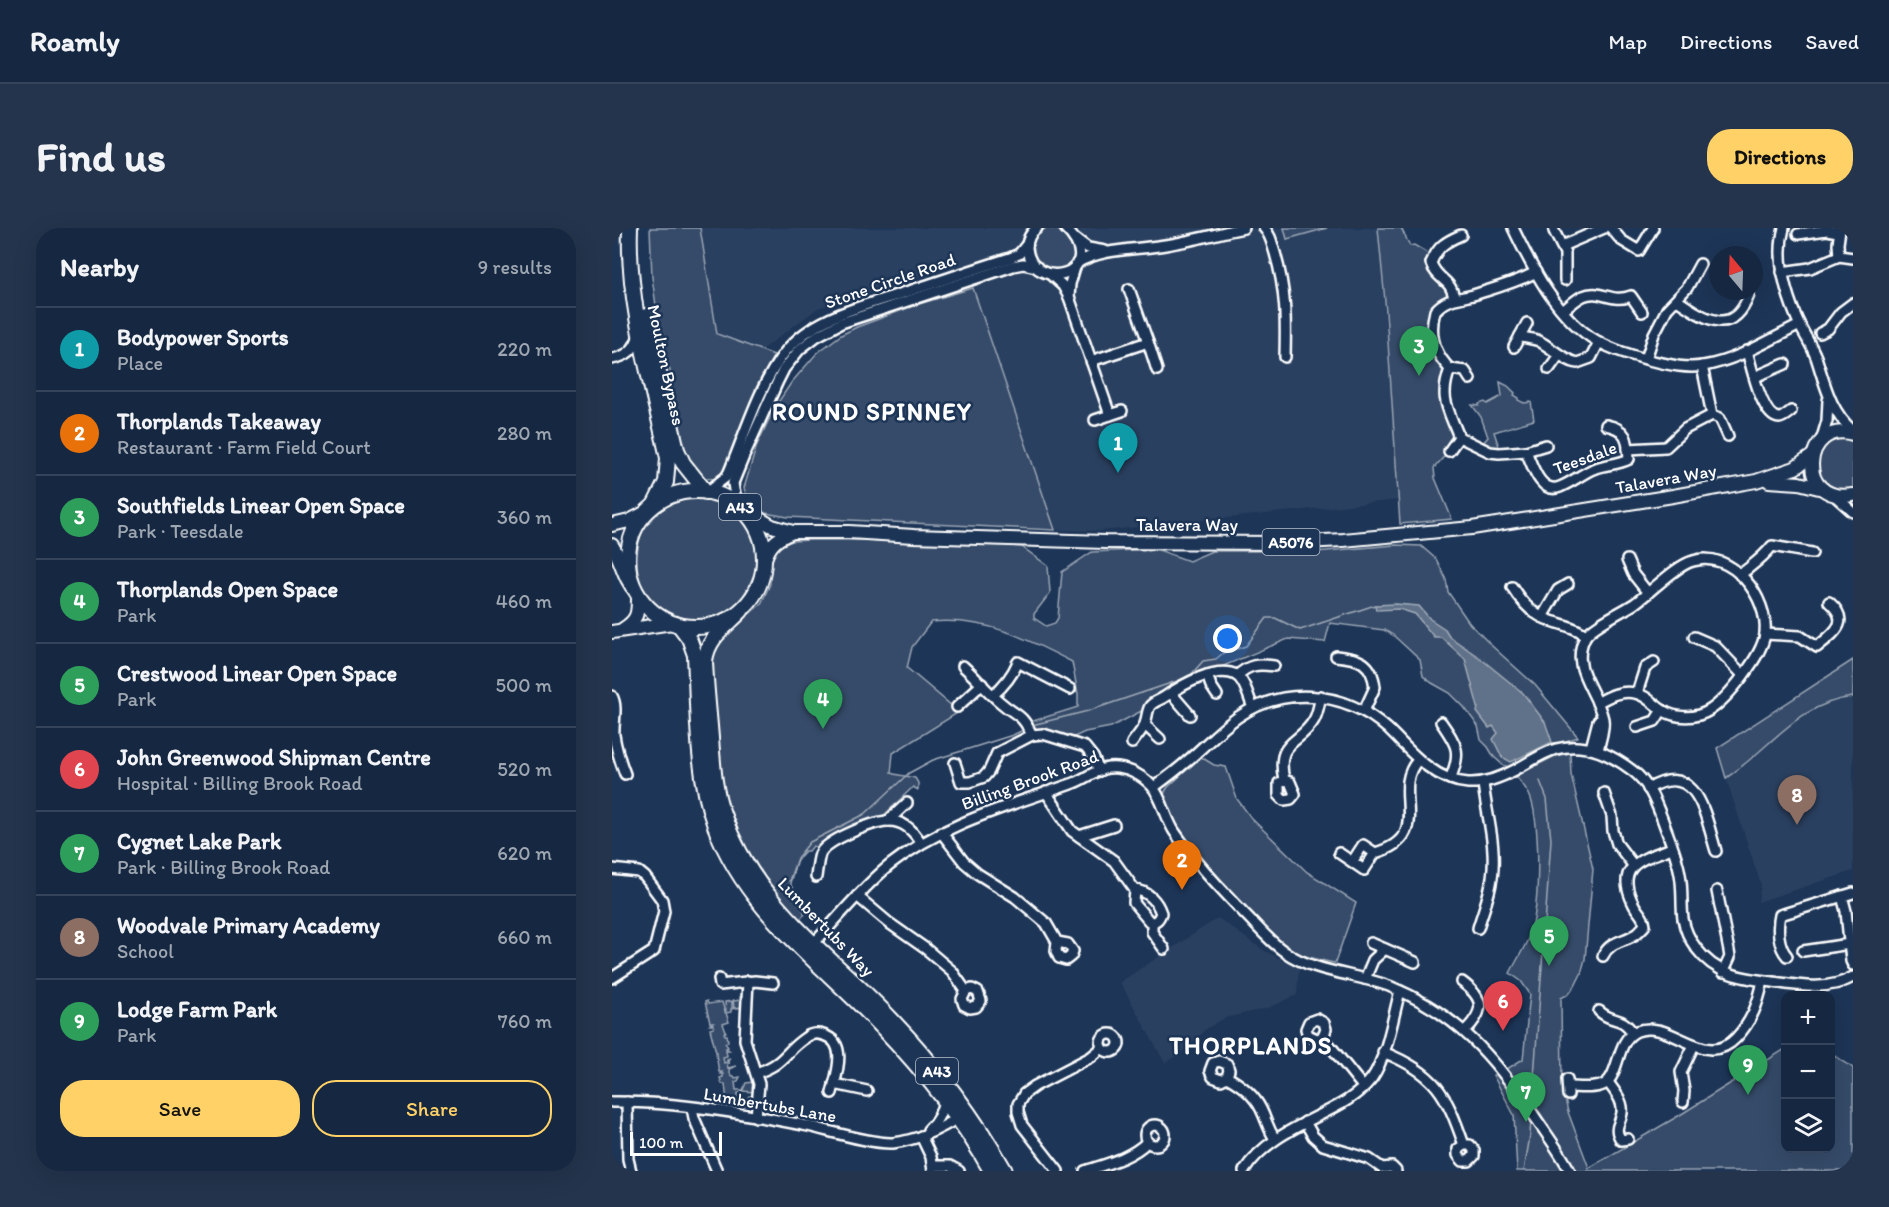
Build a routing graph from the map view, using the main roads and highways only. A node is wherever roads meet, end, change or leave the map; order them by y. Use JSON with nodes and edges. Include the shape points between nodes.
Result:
{"nodes":[{"id":1,"x":630,"y":228,"type":"edge"},
{"id":2,"x":638,"y":228,"type":"edge"},
{"id":3,"x":1853,"y":432,"type":"edge"},
{"id":4,"x":1812,"y":456,"type":"junction"},
{"id":5,"x":1756,"y":481,"type":"junction"},
{"id":6,"x":706,"y":492,"type":"junction"},
{"id":7,"x":1829,"y":492,"type":"junction"},
{"id":8,"x":1853,"y":495,"type":"edge"},
{"id":9,"x":740,"y":507,"type":"junction"},
{"id":10,"x":651,"y":509,"type":"junction"},
{"id":11,"x":612,"y":525,"type":"edge"},
{"id":12,"x":793,"y":532,"type":"junction"},
{"id":13,"x":612,"y":545,"type":"edge"},
{"id":14,"x":765,"y":559,"type":"junction"},
{"id":15,"x":637,"y":593,"type":"junction"},
{"id":16,"x":741,"y":611,"type":"junction"},
{"id":17,"x":676,"y":624,"type":"junction"},
{"id":18,"x":617,"y":631,"type":"edge"},
{"id":19,"x":809,"y":948,"type":"junction"},
{"id":20,"x":963,"y":1115,"type":"junction"},
{"id":21,"x":991,"y":1171,"type":"edge"},
{"id":22,"x":1005,"y":1171,"type":"edge"}],
"edges":[{"from":1,"to":10,"type":"highway","name":"Moulton Bypass","number":"A43","via":[[631,285],[668,458],[666,482]]},
{"from":2,"to":6,"type":"highway","name":"Moulton Bypass","number":"A43","via":[[643,303],[673,434],[683,463]]},
{"from":3,"to":4,"type":"main road","via":[[1829,435]]},
{"from":4,"to":5,"type":"main road","name":"Talavera Way","number":"A5076","via":[[1795,468]]},
{"from":4,"to":7,"type":"main road","via":[[1817,483]]},
{"from":5,"to":7,"type":"main road","name":"Talavera Way","number":"A5076","via":[[1789,481]]},
{"from":5,"to":12,"type":"main road","name":"Talavera Way","number":"A5076","via":[[1510,523],[1343,540],[1106,542]]},
{"from":6,"to":9,"type":"highway","number":"A43"},
{"from":6,"to":10,"type":"highway","number":"A43","via":[[673,495]]},
{"from":7,"to":8,"type":"main road","name":"Talavera Way"},
{"from":9,"to":12,"type":"main road","name":"Talavera Way","number":"A5076","via":[[772,526]]},
{"from":9,"to":14,"type":"highway","number":"A43","via":[[759,531]]},
{"from":10,"to":11,"type":"main road"},
{"from":10,"to":15,"type":"highway","number":"A43","via":[[635,529],[629,549],[629,571]]},
{"from":12,"to":14,"type":"main road","via":[[772,543]]},
{"from":13,"to":15,"type":"main road","via":[[625,577]]},
{"from":14,"to":16,"type":"highway","number":"A43","via":[[759,588]]},
{"from":15,"to":17,"type":"highway","number":"A43","via":[[652,612]]},
{"from":15,"to":18,"type":"main road","via":[[637,615],[631,624]]},
{"from":16,"to":17,"type":"highway","number":"A43","via":[[706,627]]},
{"from":16,"to":19,"type":"highway","name":"Lumbertubs Way","number":"A43","via":[[707,650],[715,782],[722,812],[745,865]]},
{"from":17,"to":18,"type":"main road"},
{"from":17,"to":19,"type":"highway","name":"Lumbertubs Way","number":"A43","via":[[689,638],[694,655],[703,776],[723,846],[760,905]]},
{"from":19,"to":20,"type":"highway","name":"Lumbertubs Way","number":"A43","via":[[944,1100]]},
{"from":19,"to":20,"type":"highway","name":"Lumbertubs Way","number":"A43","via":[[891,1018],[932,1065]]},
{"from":20,"to":21,"type":"highway","name":"Lumbertubs Way","number":"A43"},
{"from":20,"to":22,"type":"highway","name":"Lumbertubs Way","number":"A43"}]}
